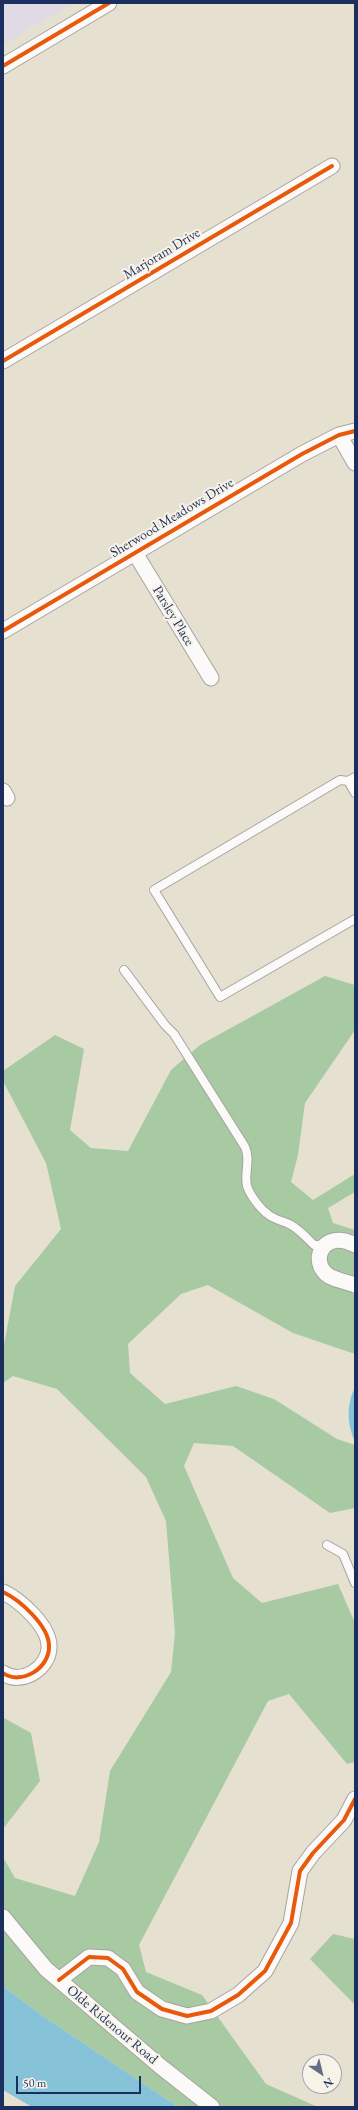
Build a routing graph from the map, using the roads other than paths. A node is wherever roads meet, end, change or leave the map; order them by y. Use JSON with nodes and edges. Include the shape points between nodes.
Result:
{"nodes":[{"id":1,"x":109,"y":3,"type":"edge"},
{"id":2,"x":3,"y":66,"type":"edge"},
{"id":3,"x":332,"y":166,"type":"dead end"},
{"id":4,"x":3,"y":360,"type":"edge"},
{"id":5,"x":355,"y":431,"type":"edge"},
{"id":6,"x":339,"y":435,"type":"junction"},
{"id":7,"x":355,"y":463,"type":"edge"},
{"id":8,"x":135,"y":553,"type":"junction"},
{"id":9,"x":3,"y":631,"type":"edge"},
{"id":10,"x":211,"y":678,"type":"dead end"},
{"id":11,"x":351,"y":779,"type":"edge"},
{"id":12,"x":355,"y":793,"type":"edge"},
{"id":13,"x":355,"y":919,"type":"edge"},
{"id":14,"x":124,"y":970,"type":"dead end"},
{"id":15,"x":355,"y":1244,"type":"edge"},
{"id":16,"x":324,"y":1245,"type":"junction"},
{"id":17,"x":355,"y":1285,"type":"edge"},
{"id":18,"x":327,"y":1545,"type":"dead end"},
{"id":19,"x":355,"y":1583,"type":"edge"},
{"id":20,"x":3,"y":1592,"type":"edge"},
{"id":21,"x":3,"y":1673,"type":"edge"},
{"id":22,"x":355,"y":1799,"type":"edge"},
{"id":23,"x":3,"y":1917,"type":"edge"},
{"id":24,"x":59,"y":1980,"type":"junction"},
{"id":25,"x":212,"y":2107,"type":"edge"}],
"edges":[{"from":1,"to":2,"type":"street"},
{"from":3,"to":4,"type":"street","name":"Marjoram Drive"},
{"from":5,"to":6,"type":"street","name":"Sherwood Meadows Drive"},
{"from":6,"to":7,"type":"street"},
{"from":6,"to":8,"type":"street","name":"Sherwood Meadows Drive","via":[[302,454]]},
{"from":8,"to":9,"type":"street","name":"Sherwood Meadows Drive"},
{"from":8,"to":10,"type":"street","name":"Parsley Place"},
{"from":11,"to":12,"type":"lane"},
{"from":11,"to":13,"type":"lane","via":[[340,780],[154,890],[220,997]]},
{"from":14,"to":16,"type":"lane","via":[[174,1034],[245,1146],[249,1155],[246,1173],[248,1187],[259,1206],[269,1215],[291,1224],[314,1246]]},
{"from":15,"to":16,"type":"street","via":[[334,1239]]},
{"from":16,"to":17,"type":"street","via":[[319,1256],[321,1267],[329,1276]]},
{"from":18,"to":19,"type":"lane","via":[[343,1554]]},
{"from":20,"to":21,"type":"street","via":[[20,1602],[38,1620],[49,1647],[47,1658],[30,1675],[14,1678]]},
{"from":22,"to":24,"type":"street","via":[[344,1820],[300,1871],[291,1923],[265,1971],[238,1995],[212,2011],[187,2016],[162,2009],[138,1992],[123,1969],[108,1958],[89,1957]]},
{"from":23,"to":24,"type":"street","name":"Olde Ridenour Road"},
{"from":24,"to":25,"type":"street","name":"Olde Ridenour Road"}]}
